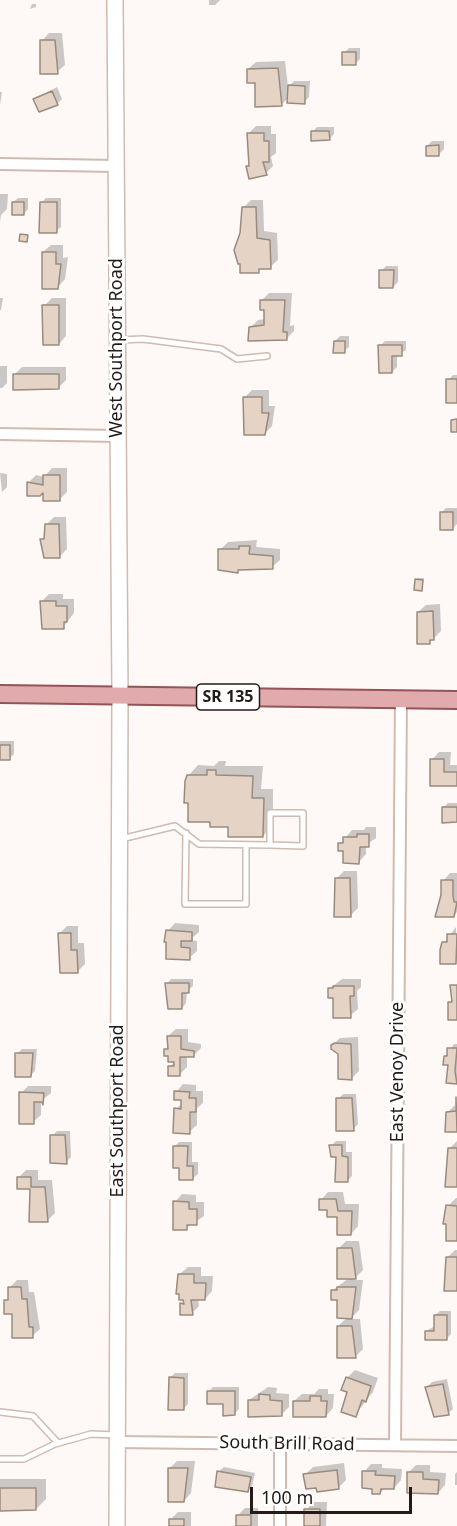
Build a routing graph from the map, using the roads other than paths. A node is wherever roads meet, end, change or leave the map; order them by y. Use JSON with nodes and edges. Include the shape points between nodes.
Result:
{"nodes":[{"id":1,"x":115,"y":0,"type":"edge"},
{"id":2,"x":0,"y":164,"type":"edge"},
{"id":3,"x":116,"y":166,"type":"junction"},
{"id":4,"x":117,"y":340,"type":"junction"},
{"id":5,"x":267,"y":356,"type":"dead end"},
{"id":6,"x":0,"y":434,"type":"edge"},
{"id":7,"x":118,"y":436,"type":"junction"},
{"id":8,"x":0,"y":693,"type":"edge"},
{"id":9,"x":120,"y":695,"type":"junction"},
{"id":10,"x":401,"y":699,"type":"junction"},
{"id":11,"x":457,"y":699,"type":"edge"},
{"id":12,"x":186,"y":833,"type":"junction"},
{"id":13,"x":119,"y":840,"type":"junction"},
{"id":14,"x":246,"y":845,"type":"junction"},
{"id":15,"x":270,"y":845,"type":"junction"},
{"id":16,"x":0,"y":1412,"type":"edge"},
{"id":17,"x":117,"y":1438,"type":"junction"},
{"id":18,"x":58,"y":1443,"type":"junction"},
{"id":19,"x":280,"y":1444,"type":"junction"},
{"id":20,"x":396,"y":1445,"type":"junction"},
{"id":21,"x":457,"y":1446,"type":"edge"},
{"id":22,"x":0,"y":1459,"type":"edge"},
{"id":23,"x":117,"y":1526,"type":"edge"},
{"id":24,"x":280,"y":1526,"type":"edge"}],
"edges":[{"from":1,"to":3,"type":"main road","name":"West Southport Road"},
{"from":2,"to":3,"type":"street"},
{"from":3,"to":4,"type":"main road","name":"West Southport Road"},
{"from":4,"to":5,"type":"lane","via":[[144,339],[221,349],[237,359]]},
{"from":4,"to":7,"type":"main road","name":"West Southport Road"},
{"from":6,"to":7,"type":"street"},
{"from":7,"to":9,"type":"main road","name":"West Southport Road"},
{"from":8,"to":9,"type":"main road","number":"SR 135"},
{"from":9,"to":10,"type":"main road","number":"SR 135"},
{"from":9,"to":13,"type":"main road","name":"East Southport Road"},
{"from":10,"to":11,"type":"main road","number":"SR 135"},
{"from":10,"to":20,"type":"street","name":"East Venoy Drive"},
{"from":12,"to":13,"type":"lane","via":[[175,826]]},
{"from":12,"to":14,"type":"lane","via":[[200,844]]},
{"from":12,"to":14,"type":"lane","via":[[185,904],[246,904]]},
{"from":13,"to":17,"type":"main road","name":"East Southport Road"},
{"from":14,"to":15,"type":"lane"},
{"from":15,"to":15,"type":"lane","via":[[270,813],[303,813],[303,846]]},
{"from":16,"to":18,"type":"lane","via":[[29,1414]]},
{"from":17,"to":18,"type":"lane","via":[[91,1434]]},
{"from":17,"to":19,"type":"street","name":"South Brill Road"},
{"from":17,"to":23,"type":"main road","name":"East Southport Road"},
{"from":18,"to":22,"type":"lane","via":[[24,1459]]},
{"from":19,"to":20,"type":"street","name":"South Brill Road"},
{"from":19,"to":24,"type":"street"},
{"from":20,"to":21,"type":"street","name":"South Brill Road"}]}
